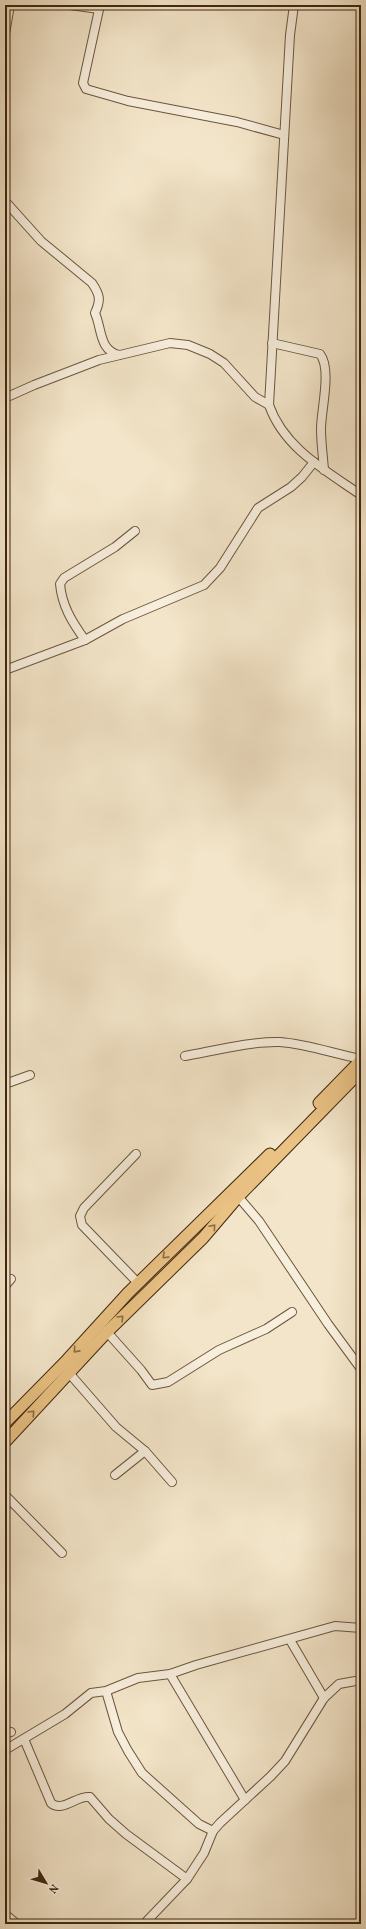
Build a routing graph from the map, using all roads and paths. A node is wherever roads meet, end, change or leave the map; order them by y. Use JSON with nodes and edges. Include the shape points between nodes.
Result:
{"nodes":[{"id":1,"x":70,"y":5,"type":"edge"},
{"id":2,"x":294,"y":5,"type":"edge"},
{"id":3,"x":8,"y":7,"type":"edge"},
{"id":4,"x":99,"y":7,"type":"edge"},
{"id":5,"x":5,"y":34,"type":"edge"},
{"id":6,"x":284,"y":135,"type":"junction"},
{"id":7,"x":5,"y":201,"type":"edge"},
{"id":8,"x":272,"y":343,"type":"junction"},
{"id":9,"x":120,"y":356,"type":"junction"},
{"id":10,"x":269,"y":388,"type":"junction"},
{"id":11,"x":255,"y":397,"type":"junction"},
{"id":12,"x":5,"y":398,"type":"edge"},
{"id":13,"x":269,"y":405,"type":"junction"},
{"id":14,"x":314,"y":462,"type":"junction"},
{"id":15,"x":324,"y":470,"type":"junction"},
{"id":16,"x":361,"y":495,"type":"edge"},
{"id":17,"x":135,"y":531,"type":"dead end"},
{"id":18,"x":85,"y":640,"type":"junction"},
{"id":19,"x":5,"y":670,"type":"edge"},
{"id":20,"x":185,"y":1056,"type":"dead end"},
{"id":21,"x":361,"y":1060,"type":"edge"},
{"id":22,"x":361,"y":1071,"type":"edge"},
{"id":23,"x":30,"y":1075,"type":"dead end"},
{"id":24,"x":5,"y":1084,"type":"edge"},
{"id":25,"x":136,"y":1154,"type":"dead end"},
{"id":26,"x":236,"y":1193,"type":"junction"},
{"id":27,"x":11,"y":1279,"type":"dead end"},
{"id":28,"x":138,"y":1283,"type":"junction"},
{"id":29,"x":5,"y":1286,"type":"edge"},
{"id":30,"x":292,"y":1312,"type":"dead end"},
{"id":31,"x":106,"y":1332,"type":"junction"},
{"id":32,"x":361,"y":1369,"type":"edge"},
{"id":33,"x":69,"y":1373,"type":"junction"},
{"id":34,"x":5,"y":1423,"type":"edge"},
{"id":35,"x":5,"y":1442,"type":"edge"},
{"id":36,"x":145,"y":1451,"type":"junction"},
{"id":37,"x":115,"y":1475,"type":"dead end"},
{"id":38,"x":172,"y":1482,"type":"dead end"},
{"id":39,"x":5,"y":1495,"type":"edge"},
{"id":40,"x":62,"y":1553,"type":"dead end"},
{"id":41,"x":361,"y":1628,"type":"edge"},
{"id":42,"x":290,"y":1640,"type":"junction"},
{"id":43,"x":170,"y":1674,"type":"junction"},
{"id":44,"x":361,"y":1680,"type":"edge"},
{"id":45,"x":106,"y":1691,"type":"junction"},
{"id":46,"x":324,"y":1698,"type":"junction"},
{"id":47,"x":24,"y":1739,"type":"junction"},
{"id":48,"x":5,"y":1750,"type":"edge"},
{"id":49,"x":246,"y":1800,"type":"junction"},
{"id":50,"x":213,"y":1831,"type":"junction"},
{"id":51,"x":187,"y":1878,"type":"junction"},
{"id":52,"x":5,"y":1914,"type":"edge"},
{"id":53,"x":17,"y":1924,"type":"edge"},
{"id":54,"x":144,"y":1924,"type":"edge"}],
"edges":[{"from":1,"to":4,"type":"street"},
{"from":2,"to":6,"type":"street"},
{"from":3,"to":5,"type":"street"},
{"from":4,"to":6,"type":"street","via":[[83,83],[86,89],[128,101],[237,122]]},
{"from":6,"to":8,"type":"street"},
{"from":7,"to":9,"type":"street","via":[[41,241],[92,283],[98,292],[100,303],[95,313],[102,341],[112,354]]},
{"from":8,"to":10,"type":"street"},
{"from":8,"to":15,"type":"street","via":[[320,354],[323,357],[325,376],[321,430]]},
{"from":9,"to":11,"type":"street","via":[[170,343],[188,345],[224,363]]},
{"from":9,"to":12,"type":"street","via":[[99,360]]},
{"from":10,"to":11,"type":"street"},
{"from":10,"to":13,"type":"street"},
{"from":11,"to":13,"type":"street"},
{"from":13,"to":14,"type":"street","via":[[287,439]]},
{"from":14,"to":15,"type":"street"},
{"from":14,"to":18,"type":"street","via":[[302,478],[258,508],[220,568],[204,585],[123,619]]},
{"from":15,"to":16,"type":"street"},
{"from":17,"to":18,"type":"street","via":[[115,547],[64,578],[60,584],[65,608]]},
{"from":18,"to":19,"type":"street"},
{"from":20,"to":21,"type":"street","via":[[278,1042]]},
{"from":21,"to":26,"type":"main road"},
{"from":22,"to":26,"type":"main road"},
{"from":23,"to":24,"type":"street"},
{"from":25,"to":28,"type":"street","via":[[84,1208],[80,1216],[82,1225]]},
{"from":26,"to":28,"type":"main road","one_way":true},
{"from":31,"to":26,"type":"main road","one_way":true,"via":[[203,1238]]},
{"from":26,"to":32,"type":"street","via":[[259,1221]]},
{"from":27,"to":29,"type":"street"},
{"from":28,"to":34,"type":"main road","one_way":true},
{"from":30,"to":31,"type":"street","via":[[266,1329],[219,1350],[168,1382],[156,1385],[149,1382]]},
{"from":31,"to":33,"type":"main road"},
{"from":35,"to":33,"type":"main road","one_way":true},
{"from":33,"to":36,"type":"street","via":[[116,1427]]},
{"from":36,"to":37,"type":"street"},
{"from":36,"to":38,"type":"street"},
{"from":39,"to":40,"type":"street"},
{"from":41,"to":42,"type":"street","via":[[335,1626]]},
{"from":42,"to":43,"type":"street"},
{"from":42,"to":46,"type":"street"},
{"from":43,"to":45,"type":"street","via":[[138,1678]]},
{"from":43,"to":49,"type":"street"},
{"from":44,"to":46,"type":"street","via":[[339,1684]]},
{"from":45,"to":47,"type":"street","via":[[92,1694]]},
{"from":45,"to":50,"type":"street","via":[[118,1732],[142,1774],[199,1824]]},
{"from":46,"to":49,"type":"street","via":[[284,1761]]},
{"from":47,"to":48,"type":"street"},
{"from":47,"to":51,"type":"street","via":[[51,1803],[59,1806],[90,1797],[126,1834]]},
{"from":49,"to":50,"type":"street","via":[[226,1816]]},
{"from":50,"to":51,"type":"street","via":[[204,1853]]},
{"from":51,"to":54,"type":"street"},
{"from":52,"to":53,"type":"street"}]}
